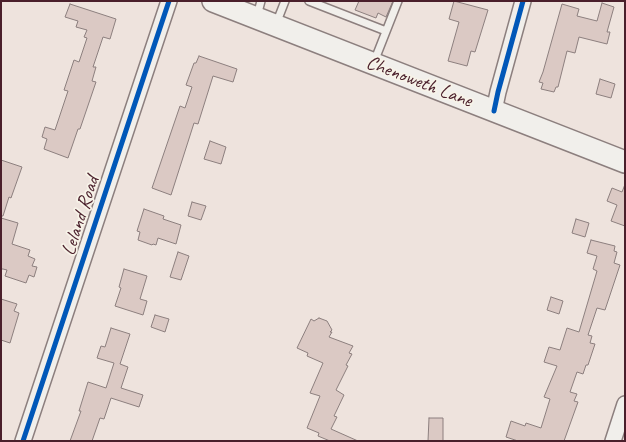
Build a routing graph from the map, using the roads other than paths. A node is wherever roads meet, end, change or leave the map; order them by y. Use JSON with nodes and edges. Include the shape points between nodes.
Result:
{"nodes":[{"id":1,"x":169,"y":1,"type":"edge"},
{"id":2,"x":213,"y":1,"type":"edge"},
{"id":3,"x":286,"y":1,"type":"edge"},
{"id":4,"x":309,"y":1,"type":"edge"},
{"id":5,"x":398,"y":1,"type":"edge"},
{"id":6,"x":523,"y":1,"type":"edge"},
{"id":7,"x":264,"y":15,"type":"edge"},
{"id":8,"x":386,"y":31,"type":"junction"},
{"id":9,"x":373,"y":64,"type":"junction"},
{"id":10,"x":494,"y":111,"type":"junction"},
{"id":11,"x":625,"y":162,"type":"edge"},
{"id":12,"x":625,"y":404,"type":"edge"},
{"id":13,"x":23,"y":441,"type":"edge"},
{"id":14,"x":613,"y":441,"type":"edge"}],
"edges":[{"from":1,"to":13,"type":"street","name":"Leland Road"},
{"from":2,"to":7,"type":"main road","name":"Chenoweth Lane"},
{"from":3,"to":7,"type":"lane"},
{"from":4,"to":8,"type":"lane"},
{"from":5,"to":8,"type":"lane"},
{"from":6,"to":10,"type":"street"},
{"from":7,"to":9,"type":"main road","name":"Chenoweth Lane"},
{"from":8,"to":9,"type":"lane"},
{"from":9,"to":10,"type":"main road","name":"Chenoweth Lane"},
{"from":10,"to":11,"type":"main road","name":"Chenoweth Lane"},
{"from":12,"to":14,"type":"street"}]}
